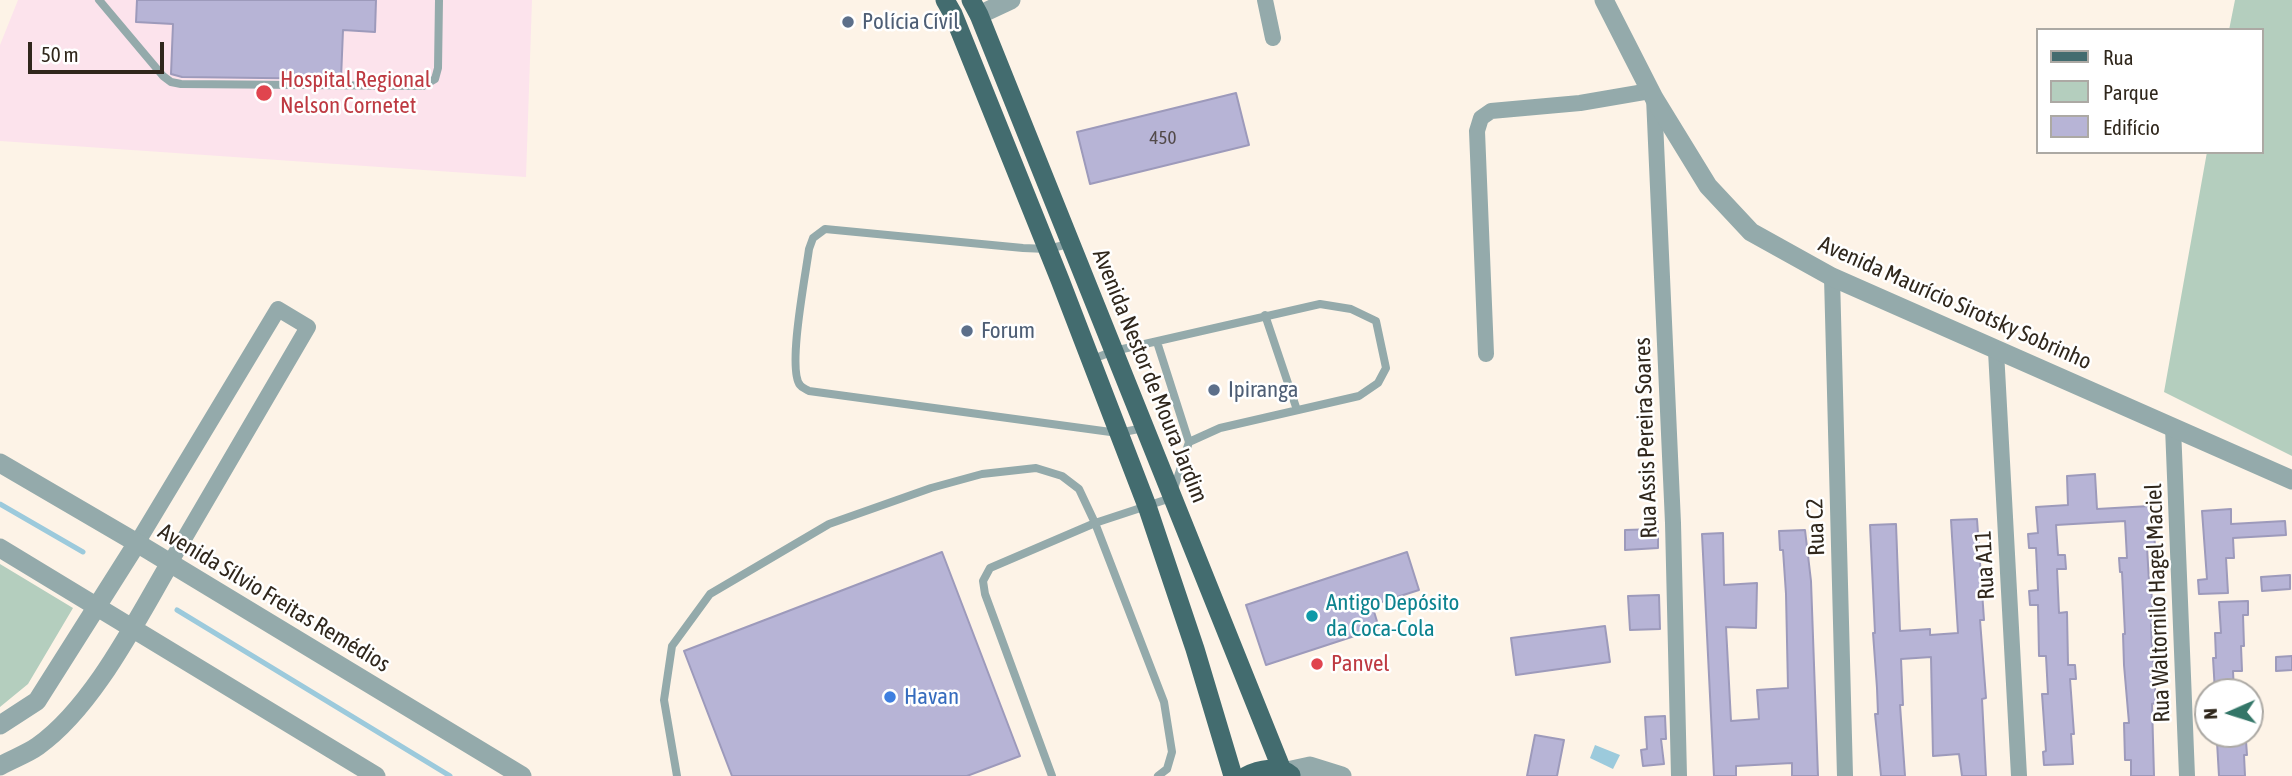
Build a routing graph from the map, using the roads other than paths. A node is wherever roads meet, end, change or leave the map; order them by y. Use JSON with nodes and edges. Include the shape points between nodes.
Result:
{"nodes":[{"id":1,"x":99,"y":0,"type":"edge"},
{"id":2,"x":439,"y":0,"type":"edge"},
{"id":3,"x":945,"y":0,"type":"edge"},
{"id":4,"x":1011,"y":0,"type":"edge"},
{"id":5,"x":1265,"y":0,"type":"edge"},
{"id":6,"x":1604,"y":0,"type":"edge"},
{"id":7,"x":975,"y":8,"type":"edge"},
{"id":8,"x":1273,"y":38,"type":"dead end"},
{"id":9,"x":1652,"y":95,"type":"junction"},
{"id":10,"x":1071,"y":243,"type":"junction"},
{"id":11,"x":1047,"y":249,"type":"junction"},
{"id":12,"x":1083,"y":273,"type":"junction"},
{"id":13,"x":1832,"y":277,"type":"junction"},
{"id":14,"x":1060,"y":280,"type":"junction"},
{"id":15,"x":1265,"y":315,"type":"junction"},
{"id":16,"x":1157,"y":342,"type":"junction"},
{"id":17,"x":1114,"y":351,"type":"junction"},
{"id":18,"x":1996,"y":351,"type":"junction"},
{"id":19,"x":1486,"y":354,"type":"dead end"},
{"id":20,"x":1090,"y":360,"type":"junction"},
{"id":21,"x":1297,"y":410,"type":"junction"},
{"id":22,"x":2173,"y":427,"type":"junction"},
{"id":23,"x":1144,"y":428,"type":"junction"},
{"id":24,"x":1118,"y":433,"type":"junction"},
{"id":25,"x":1189,"y":443,"type":"junction"},
{"id":26,"x":0,"y":463,"type":"edge"},
{"id":27,"x":2292,"y":480,"type":"edge"},
{"id":28,"x":1171,"y":498,"type":"junction"},
{"id":29,"x":1147,"y":506,"type":"junction"},
{"id":30,"x":1095,"y":523,"type":"junction"},
{"id":31,"x":137,"y":543,"type":"junction"},
{"id":32,"x":0,"y":548,"type":"edge"},
{"id":33,"x":170,"y":563,"type":"junction"},
{"id":34,"x":98,"y":607,"type":"junction"},
{"id":35,"x":133,"y":627,"type":"junction"},
{"id":36,"x":0,"y":725,"type":"edge"},
{"id":37,"x":0,"y":766,"type":"edge"},
{"id":38,"x":1287,"y":772,"type":"edge"},
{"id":39,"x":376,"y":776,"type":"edge"},
{"id":40,"x":522,"y":776,"type":"edge"},
{"id":41,"x":677,"y":776,"type":"edge"},
{"id":42,"x":1052,"y":776,"type":"edge"},
{"id":43,"x":1158,"y":776,"type":"edge"},
{"id":44,"x":1233,"y":776,"type":"edge"},
{"id":45,"x":1246,"y":776,"type":"edge"},
{"id":46,"x":1342,"y":776,"type":"edge"},
{"id":47,"x":1679,"y":776,"type":"edge"},
{"id":48,"x":1845,"y":776,"type":"edge"},
{"id":49,"x":2019,"y":776,"type":"edge"},
{"id":50,"x":2188,"y":776,"type":"edge"}],
"edges":[{"from":1,"to":2,"type":"lane","via":[[170,82],[422,86],[435,79],[438,68]]},
{"from":3,"to":11,"type":"main road","name":"Avenida Nestor de Moura Jardim"},
{"from":4,"to":7,"type":"street"},
{"from":5,"to":8,"type":"street"},
{"from":6,"to":9,"type":"street","name":"Avenida Maurício Sirotsky Sobrinho"},
{"from":7,"to":10,"type":"main road","name":"Avenida Nestor de Moura Jardim"},
{"from":9,"to":13,"type":"street","name":"Avenida Maurício Sirotsky Sobrinho","via":[[1708,186],[1751,232]]},
{"from":9,"to":19,"type":"street","via":[[1491,111],[1481,118],[1477,131]]},
{"from":9,"to":47,"type":"street","name":"Rua Assis Pereira Soares","via":[[1673,523]]},
{"from":10,"to":11,"type":"lane"},
{"from":10,"to":12,"type":"main road","name":"Avenida Nestor de Moura Jardim"},
{"from":11,"to":14,"type":"main road","name":"Avenida Nestor de Moura Jardim"},
{"from":11,"to":24,"type":"lane","via":[[825,229],[813,238],[809,249],[797,333],[795,372],[800,385],[809,391]]},
{"from":12,"to":14,"type":"main road"},
{"from":12,"to":17,"type":"main road","name":"Avenida Nestor de Moura Jardim"},
{"from":13,"to":18,"type":"street","name":"Avenida Maurício Sirotsky Sobrinho"},
{"from":13,"to":48,"type":"street","name":"Rua C2"},
{"from":14,"to":20,"type":"main road","name":"Avenida Nestor de Moura Jardim"},
{"from":15,"to":16,"type":"lane"},
{"from":15,"to":21,"type":"lane"},
{"from":15,"to":21,"type":"lane","via":[[1320,304],[1351,309],[1376,321],[1386,368],[1378,383],[1359,396]]},
{"from":16,"to":17,"type":"lane"},
{"from":16,"to":25,"type":"lane"},
{"from":17,"to":20,"type":"lane"},
{"from":17,"to":23,"type":"main road","name":"Avenida Nestor de Moura Jardim"},
{"from":18,"to":22,"type":"street","name":"Avenida Maurício Sirotsky Sobrinho"},
{"from":18,"to":49,"type":"street","name":"Rua A11"},
{"from":20,"to":24,"type":"main road","name":"Avenida Nestor de Moura Jardim"},
{"from":21,"to":25,"type":"lane","via":[[1220,428]]},
{"from":22,"to":27,"type":"street","name":"Avenida Maurício Sirotsky Sobrinho"},
{"from":22,"to":50,"type":"street","name":"Rua Waltornilo Hagel Maciel"},
{"from":23,"to":24,"type":"lane"},
{"from":23,"to":28,"type":"main road","name":"Avenida Nestor de Moura Jardim"},
{"from":24,"to":29,"type":"main road","name":"Avenida Nestor de Moura Jardim"},
{"from":25,"to":28,"type":"lane"},
{"from":26,"to":31,"type":"street","name":"Avenida Sílvio Freitas Remédios"},
{"from":28,"to":29,"type":"lane"},
{"from":28,"to":38,"type":"main road","name":"Avenida Nestor de Moura Jardim"},
{"from":29,"to":30,"type":"lane"},
{"from":29,"to":44,"type":"main road","name":"Avenida Nestor de Moura Jardim"},
{"from":30,"to":41,"type":"lane","via":[[1079,489],[1062,477],[1036,468],[982,474],[829,524],[710,594],[672,646],[664,701]]},
{"from":30,"to":42,"type":"lane","via":[[990,568],[983,581]]},
{"from":30,"to":43,"type":"lane","via":[[1164,702],[1172,752],[1167,769]]},
{"from":31,"to":33,"type":"street","name":"Avenida Sílvio Freitas Remédios"},
{"from":31,"to":33,"type":"street","via":[[278,309],[308,327]]},
{"from":31,"to":34,"type":"street"},
{"from":32,"to":34,"type":"street"},
{"from":33,"to":35,"type":"street"},
{"from":33,"to":40,"type":"street","name":"Avenida Sílvio Freitas Remédios"},
{"from":34,"to":35,"type":"street"},
{"from":34,"to":36,"type":"street","via":[[37,701]]},
{"from":35,"to":37,"type":"street","via":[[69,718],[38,746]]},
{"from":35,"to":39,"type":"street"},
{"from":38,"to":45,"type":"main road","via":[[1257,771]]},
{"from":38,"to":46,"type":"street","via":[[1310,766]]}]}
